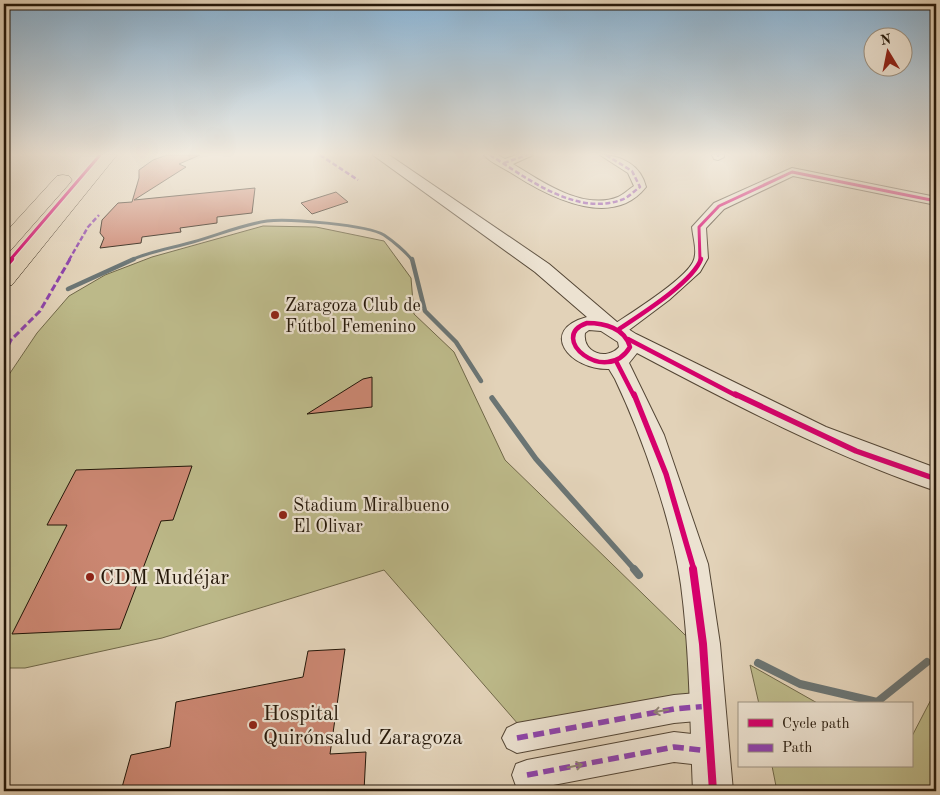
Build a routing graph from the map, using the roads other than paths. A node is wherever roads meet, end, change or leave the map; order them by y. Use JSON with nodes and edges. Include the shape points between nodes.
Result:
{"nodes":[{"id":1,"x":53,"y":192,"type":"edge"},
{"id":2,"x":76,"y":192,"type":"edge"},
{"id":3,"x":433,"y":192,"type":"edge"},
{"id":4,"x":551,"y":192,"type":"edge"},
{"id":5,"x":636,"y":192,"type":"edge"},
{"id":6,"x":749,"y":192,"type":"edge"},
{"id":7,"x":892,"y":192,"type":"edge"},
{"id":8,"x":936,"y":201,"type":"edge"},
{"id":9,"x":4,"y":246,"type":"edge"},
{"id":10,"x":4,"y":280,"type":"edge"},
{"id":11,"x":615,"y":338,"type":"junction"},
{"id":12,"x":936,"y":479,"type":"edge"},
{"id":13,"x":709,"y":706,"type":"junction"},
{"id":14,"x":517,"y":738,"type":"dead end"},
{"id":15,"x":710,"y":750,"type":"junction"},
{"id":16,"x":528,"y":775,"type":"dead end"},
{"id":17,"x":713,"y":791,"type":"edge"}],
"edges":[{"from":1,"to":9,"type":"main road"},
{"from":2,"to":10,"type":"main road"},
{"from":3,"to":11,"type":"street","via":[[542,268],[579,298]]},
{"from":4,"to":5,"type":"street","via":[[594,204],[619,200]]},
{"from":6,"to":11,"type":"street","via":[[719,206],[709,215],[699,227],[702,253],[699,263]]},
{"from":7,"to":8,"type":"street"},
{"from":11,"to":12,"type":"street","via":[[653,351],[810,432]]},
{"from":11,"to":13,"type":"street","via":[[629,384],[654,439],[686,540],[698,593]]},
{"from":13,"to":14,"type":"street","one_way":true,"via":[[674,709]]},
{"from":13,"to":15,"type":"street"},
{"from":16,"to":15,"type":"street","one_way":true,"via":[[674,747]]},
{"from":15,"to":17,"type":"street"}]}
